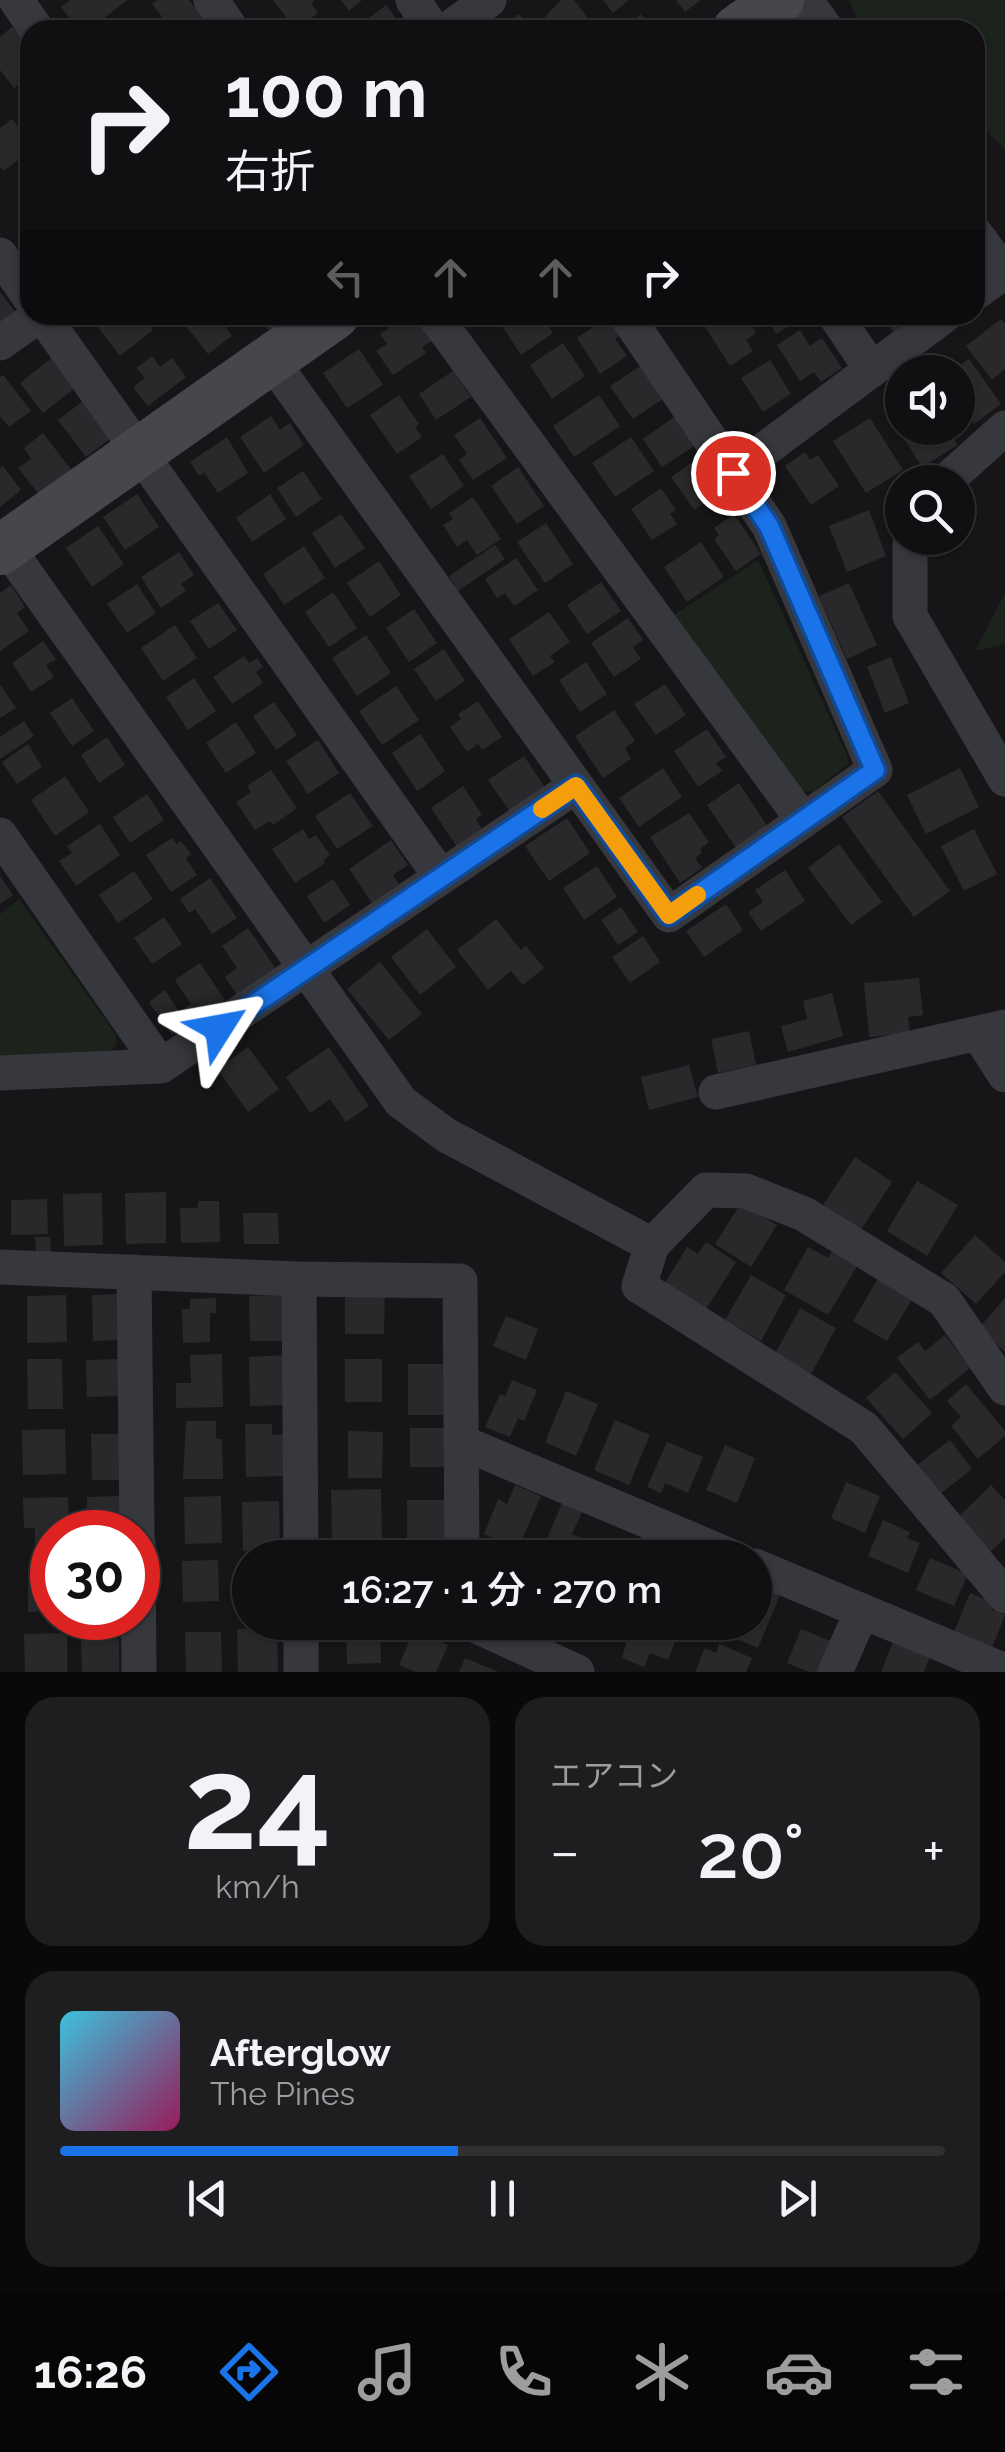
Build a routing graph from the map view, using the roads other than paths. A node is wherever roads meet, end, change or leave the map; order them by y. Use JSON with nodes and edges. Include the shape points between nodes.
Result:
{"nodes":[{"id":1,"x":489,"y":0,"type":"edge"},
{"id":2,"x":779,"y":0,"type":"edge"},
{"id":3,"x":460,"y":20,"type":"edge"},
{"id":4,"x":751,"y":20,"type":"edge"},
{"id":5,"x":985,"y":247,"type":"edge"},
{"id":6,"x":0,"y":255,"type":"edge"},
{"id":7,"x":1004,"y":273,"type":"edge"},
{"id":8,"x":20,"y":284,"type":"edge"},
{"id":9,"x":26,"y":325,"type":"edge"},
{"id":10,"x":48,"y":325,"type":"edge"},
{"id":11,"x":320,"y":325,"type":"edge"},
{"id":12,"x":441,"y":325,"type":"edge"},
{"id":13,"x":633,"y":325,"type":"edge"},
{"id":14,"x":841,"y":325,"type":"edge"},
{"id":15,"x":933,"y":325,"type":"edge"},
{"id":16,"x":0,"y":343,"type":"edge"},
{"id":17,"x":271,"y":360,"type":"junction"},
{"id":18,"x":872,"y":370,"type":"junction"},
{"id":19,"x":1005,"y":428,"type":"edge"},
{"id":20,"x":139,"y":453,"type":"junction"},
{"id":21,"x":964,"y":465,"type":"edge"},
{"id":22,"x":733,"y":473,"type":"junction"},
{"id":23,"x":3,"y":548,"type":"edge"},
{"id":24,"x":910,"y":555,"type":"edge"},
{"id":25,"x":1005,"y":780,"type":"edge"},
{"id":26,"x":576,"y":786,"type":"junction"},
{"id":27,"x":804,"y":820,"type":"junction"},
{"id":28,"x":0,"y":836,"type":"edge"},
{"id":29,"x":441,"y":877,"type":"junction"},
{"id":30,"x":306,"y":969,"type":"junction"},
{"id":31,"x":992,"y":1030,"type":"edge"},
{"id":32,"x":161,"y":1066,"type":"junction"},
{"id":33,"x":0,"y":1073,"type":"edge"},
{"id":34,"x":1005,"y":1075,"type":"edge"},
{"id":35,"x":716,"y":1092,"type":"dead end"},
{"id":36,"x":652,"y":1245,"type":"junction"},
{"id":37,"x":0,"y":1267,"type":"edge"},
{"id":38,"x":134,"y":1272,"type":"junction"},
{"id":39,"x":299,"y":1279,"type":"junction"},
{"id":40,"x":1005,"y":1388,"type":"edge"},
{"id":41,"x":461,"y":1442,"type":"junction"},
{"id":42,"x":138,"y":1510,"type":"edge"},
{"id":43,"x":300,"y":1540,"type":"edge"},
{"id":44,"x":462,"y":1540,"type":"edge"},
{"id":45,"x":692,"y":1540,"type":"edge"},
{"id":46,"x":772,"y":1573,"type":"edge"},
{"id":47,"x":1005,"y":1596,"type":"edge"},
{"id":48,"x":862,"y":1612,"type":"junction"},
{"id":49,"x":139,"y":1640,"type":"edge"},
{"id":50,"x":301,"y":1640,"type":"edge"},
{"id":51,"x":507,"y":1640,"type":"edge"},
{"id":52,"x":139,"y":1672,"type":"edge"},
{"id":53,"x":301,"y":1672,"type":"edge"},
{"id":54,"x":577,"y":1672,"type":"edge"},
{"id":55,"x":835,"y":1672,"type":"edge"},
{"id":56,"x":1005,"y":1672,"type":"edge"}],
"edges":[{"from":1,"to":3,"type":"street"},
{"from":2,"to":4,"type":"street"},
{"from":5,"to":7,"type":"street"},
{"from":6,"to":8,"type":"street"},
{"from":9,"to":16,"type":"street"},
{"from":10,"to":20,"type":"street"},
{"from":11,"to":17,"type":"street"},
{"from":12,"to":27,"type":"street"},
{"from":13,"to":22,"type":"street"},
{"from":14,"to":18,"type":"street"},
{"from":15,"to":18,"type":"street"},
{"from":17,"to":20,"type":"street"},
{"from":17,"to":26,"type":"street"},
{"from":18,"to":22,"type":"street"},
{"from":19,"to":21,"type":"street"},
{"from":20,"to":23,"type":"street"},
{"from":20,"to":29,"type":"street"},
{"from":22,"to":27,"type":"street","via":[[769,526],[875,770]]},
{"from":23,"to":30,"type":"street"},
{"from":24,"to":25,"type":"street","via":[[910,616]]},
{"from":26,"to":27,"type":"street","via":[[669,915]]},
{"from":26,"to":29,"type":"street"},
{"from":28,"to":32,"type":"street"},
{"from":29,"to":30,"type":"street"},
{"from":30,"to":32,"type":"street"},
{"from":30,"to":36,"type":"street","via":[[401,1102],[446,1134]]},
{"from":31,"to":34,"type":"street"},
{"from":31,"to":35,"type":"street"},
{"from":32,"to":33,"type":"street"},
{"from":36,"to":40,"type":"street","via":[[706,1190],[746,1191],[804,1214],[944,1300]]},
{"from":36,"to":47,"type":"street","via":[[639,1286],[864,1428]]},
{"from":37,"to":38,"type":"street"},
{"from":38,"to":39,"type":"street"},
{"from":38,"to":42,"type":"street"},
{"from":39,"to":41,"type":"street","via":[[460,1281]]},
{"from":39,"to":43,"type":"street"},
{"from":41,"to":44,"type":"street"},
{"from":41,"to":45,"type":"street"},
{"from":46,"to":48,"type":"street"},
{"from":48,"to":55,"type":"street"},
{"from":48,"to":56,"type":"street"},
{"from":49,"to":52,"type":"street"},
{"from":50,"to":53,"type":"street"},
{"from":51,"to":54,"type":"street"}]}
